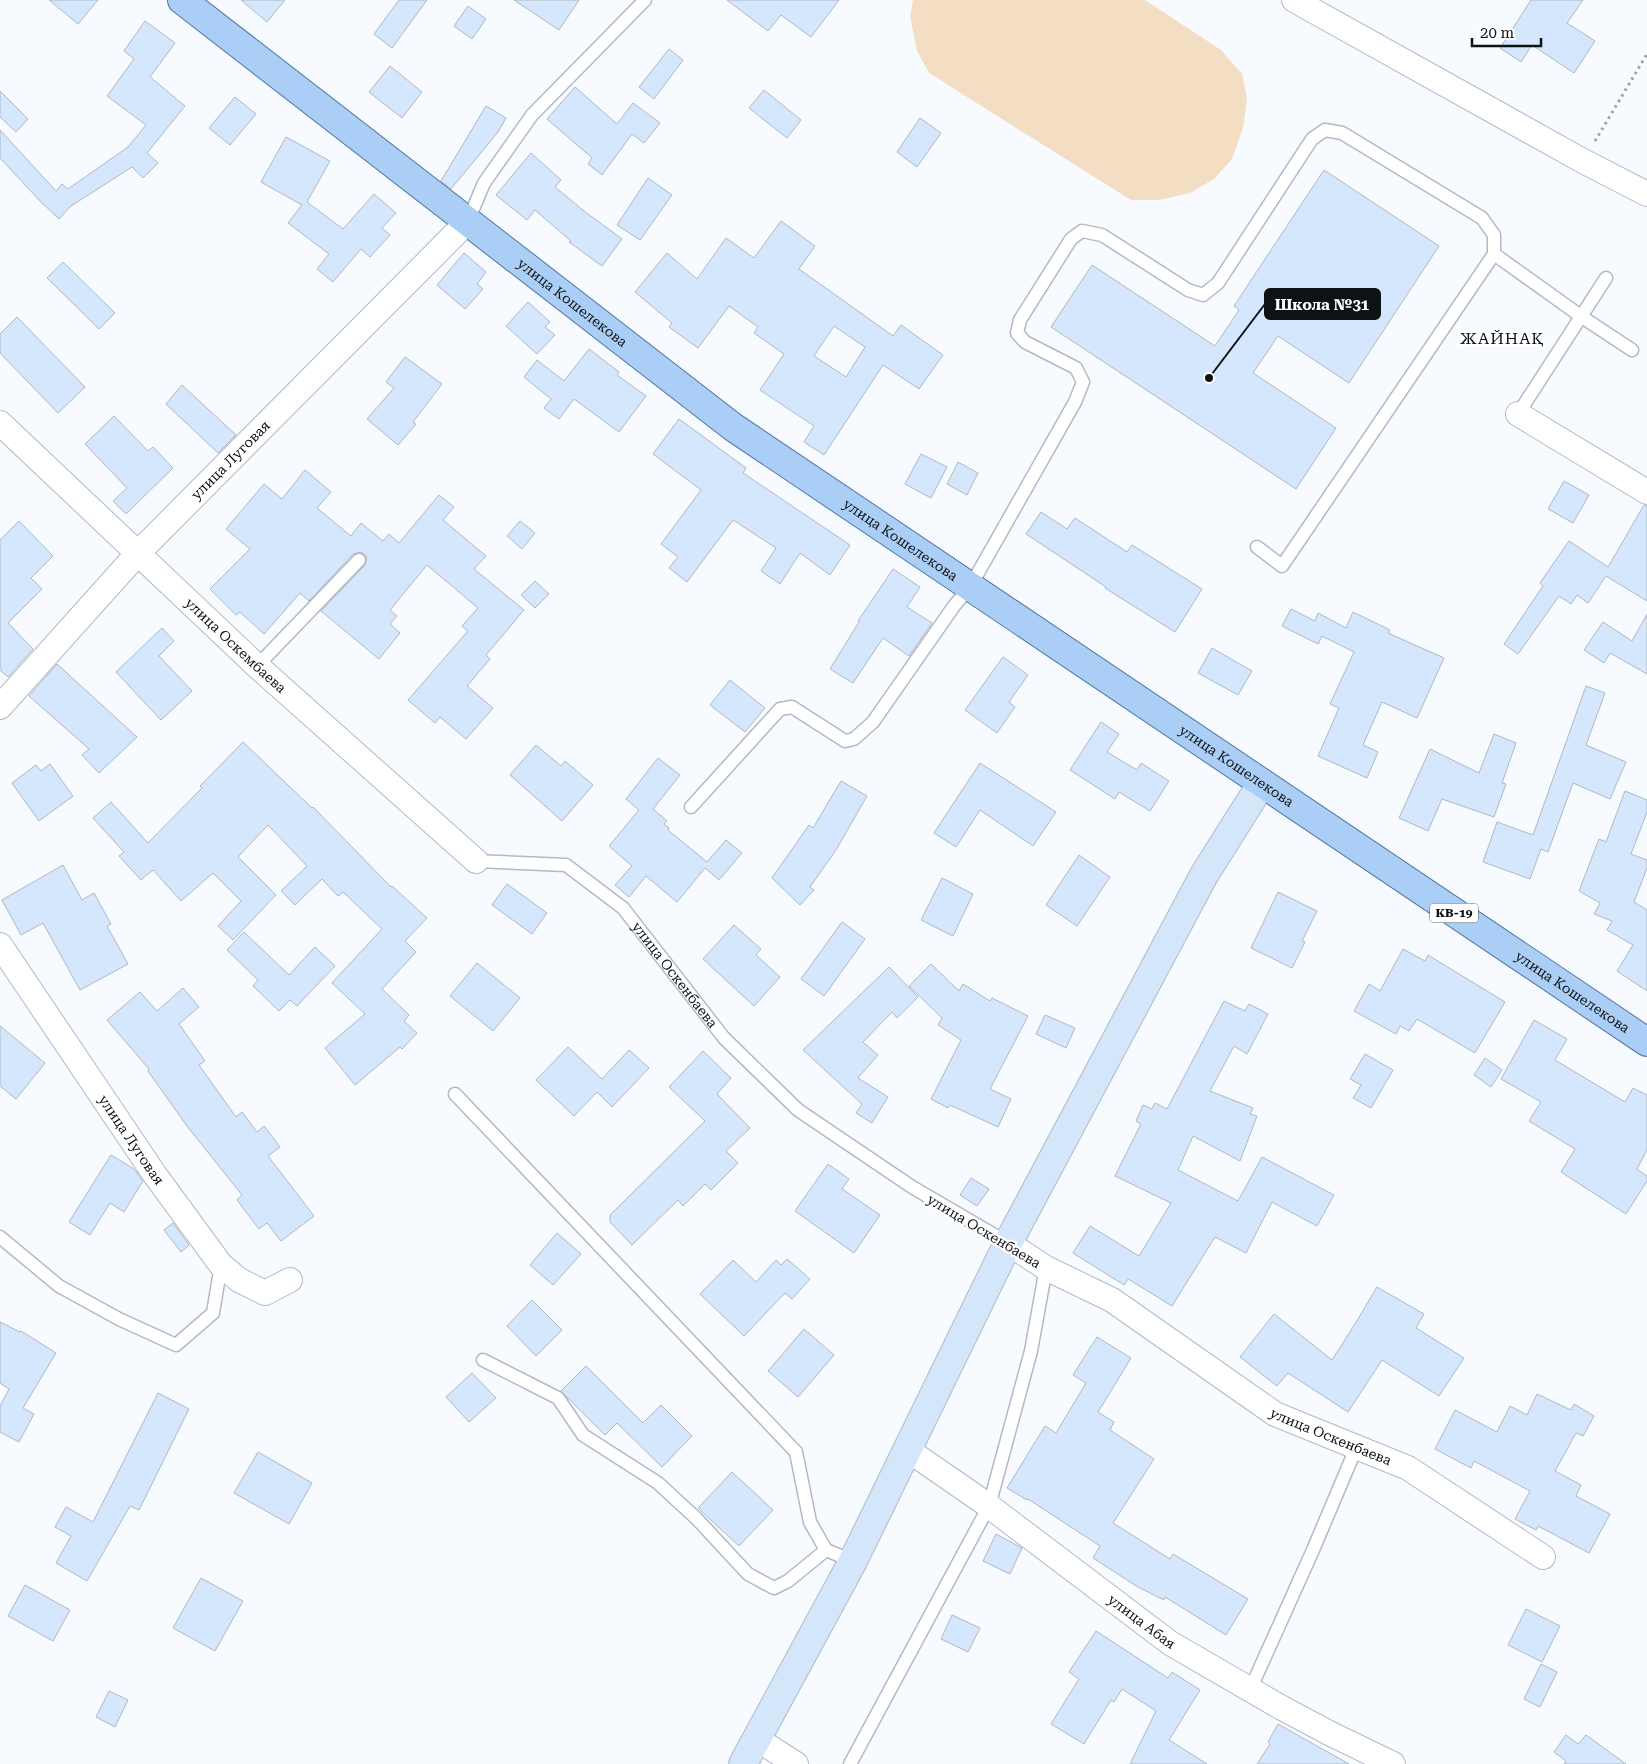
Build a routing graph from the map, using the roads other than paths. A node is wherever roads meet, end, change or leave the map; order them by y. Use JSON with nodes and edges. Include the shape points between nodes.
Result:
{"nodes":[{"id":1,"x":182,"y":0,"type":"edge"},
{"id":2,"x":644,"y":0,"type":"edge"},
{"id":3,"x":1294,"y":0,"type":"edge"},
{"id":4,"x":1647,"y":194,"type":"edge"},
{"id":5,"x":468,"y":221,"type":"junction"},
{"id":6,"x":1494,"y":254,"type":"junction"},
{"id":7,"x":1606,"y":278,"type":"dead end"},
{"id":8,"x":1582,"y":317,"type":"junction"},
{"id":9,"x":1632,"y":350,"type":"dead end"},
{"id":10,"x":1518,"y":414,"type":"joint"},
{"id":11,"x":0,"y":423,"type":"edge"},
{"id":12,"x":1647,"y":492,"type":"edge"},
{"id":13,"x":1257,"y":547,"type":"dead end"},
{"id":14,"x":139,"y":552,"type":"junction"},
{"id":15,"x":359,"y":560,"type":"dead end"},
{"id":16,"x":970,"y":587,"type":"junction"},
{"id":17,"x":257,"y":666,"type":"junction"},
{"id":18,"x":0,"y":707,"type":"edge"},
{"id":19,"x":1262,"y":783,"type":"junction"},
{"id":20,"x":691,"y":807,"type":"dead end"},
{"id":21,"x":476,"y":861,"type":"joint"},
{"id":22,"x":0,"y":945,"type":"edge"},
{"id":23,"x":1647,"y":1042,"type":"edge"},
{"id":24,"x":455,"y":1094,"type":"dead end"},
{"id":25,"x":0,"y":1237,"type":"edge"},
{"id":26,"x":1008,"y":1243,"type":"junction"},
{"id":27,"x":221,"y":1265,"type":"junction"},
{"id":28,"x":1046,"y":1268,"type":"junction"},
{"id":29,"x":290,"y":1280,"type":"dead end"},
{"id":30,"x":483,"y":1360,"type":"dead end"},
{"id":31,"x":1357,"y":1446,"type":"junction"},
{"id":32,"x":908,"y":1450,"type":"junction"},
{"id":33,"x":990,"y":1506,"type":"junction"},
{"id":34,"x":826,"y":1550,"type":"junction"},
{"id":35,"x":1543,"y":1557,"type":"dead end"},
{"id":36,"x":853,"y":1561,"type":"junction"},
{"id":37,"x":1250,"y":1690,"type":"junction"},
{"id":38,"x":757,"y":1739,"type":"junction"},
{"id":39,"x":743,"y":1764,"type":"edge"},
{"id":40,"x":796,"y":1764,"type":"edge"},
{"id":41,"x":850,"y":1764,"type":"edge"},
{"id":42,"x":1393,"y":1764,"type":"edge"}],
"edges":[{"from":1,"to":5,"type":"main road","name":"улица Кошелекова"},
{"from":2,"to":5,"type":"lane","via":[[532,114],[484,184]]},
{"from":3,"to":4,"type":"street"},
{"from":5,"to":14,"type":"street","name":"улица Луговая"},
{"from":5,"to":16,"type":"main road","name":"улица Кошелекова","via":[[733,427]]},
{"from":6,"to":8,"type":"lane"},
{"from":6,"to":13,"type":"lane","via":[[1282,566]]},
{"from":6,"to":16,"type":"lane","via":[[1494,236],[1482,218],[1342,134],[1326,130],[1312,139],[1218,283],[1203,295],[1188,290],[1102,235],[1082,231],[1071,239],[1020,320],[1017,333],[1025,342],[1076,368],[1083,382],[1075,402]]},
{"from":7,"to":8,"type":"lane"},
{"from":8,"to":9,"type":"lane"},
{"from":8,"to":10,"type":"lane"},
{"from":10,"to":12,"type":"street"},
{"from":11,"to":14,"type":"street","name":"улица Оскембаева"},
{"from":14,"to":17,"type":"street","name":"улица Оскембаева"},
{"from":14,"to":18,"type":"street","name":"улица Луговая"},
{"from":15,"to":17,"type":"lane"},
{"from":16,"to":19,"type":"main road","name":"улица Кошелекова"},
{"from":16,"to":20,"type":"lane","via":[[873,722],[854,739],[845,740],[792,707],[780,709]]},
{"from":17,"to":21,"type":"street","name":"улица Оскембаева"},
{"from":19,"to":23,"type":"main road","name":"улица Кошелекова","number":"КВ-19"},
{"from":19,"to":26,"type":"main road","via":[[1204,875]]},
{"from":21,"to":26,"type":"lane","name":"улица Оскенбаева","via":[[566,865],[623,908],[724,1038],[798,1110],[912,1188]]},
{"from":22,"to":27,"type":"street","name":"улица Луговая"},
{"from":24,"to":34,"type":"lane","via":[[796,1452],[810,1522]]},
{"from":25,"to":27,"type":"lane","via":[[59,1286],[176,1345],[213,1313]]},
{"from":26,"to":28,"type":"street","name":"улица Оскенбаева"},
{"from":26,"to":32,"type":"main road"},
{"from":27,"to":29,"type":"street","name":"улица Луговая","via":[[238,1280],[265,1293]]},
{"from":28,"to":31,"type":"street","name":"улица Оскенбаева","via":[[1112,1300],[1275,1414]]},
{"from":28,"to":33,"type":"lane","via":[[1031,1351]]},
{"from":30,"to":34,"type":"lane","via":[[558,1398],[583,1434],[658,1483],[748,1574],[774,1588],[788,1581]]},
{"from":31,"to":35,"type":"street","name":"улица Оскенбаева","via":[[1408,1468]]},
{"from":31,"to":37,"type":"lane"},
{"from":32,"to":33,"type":"street","name":"улица Абая"},
{"from":32,"to":36,"type":"main road"},
{"from":33,"to":37,"type":"street","name":"улица Абая","via":[[1170,1642]]},
{"from":33,"to":41,"type":"lane"},
{"from":34,"to":36,"type":"lane"},
{"from":36,"to":38,"type":"main road"},
{"from":37,"to":42,"type":"street","name":"улица Абая"},
{"from":38,"to":39,"type":"main road"},
{"from":38,"to":40,"type":"street"}]}
